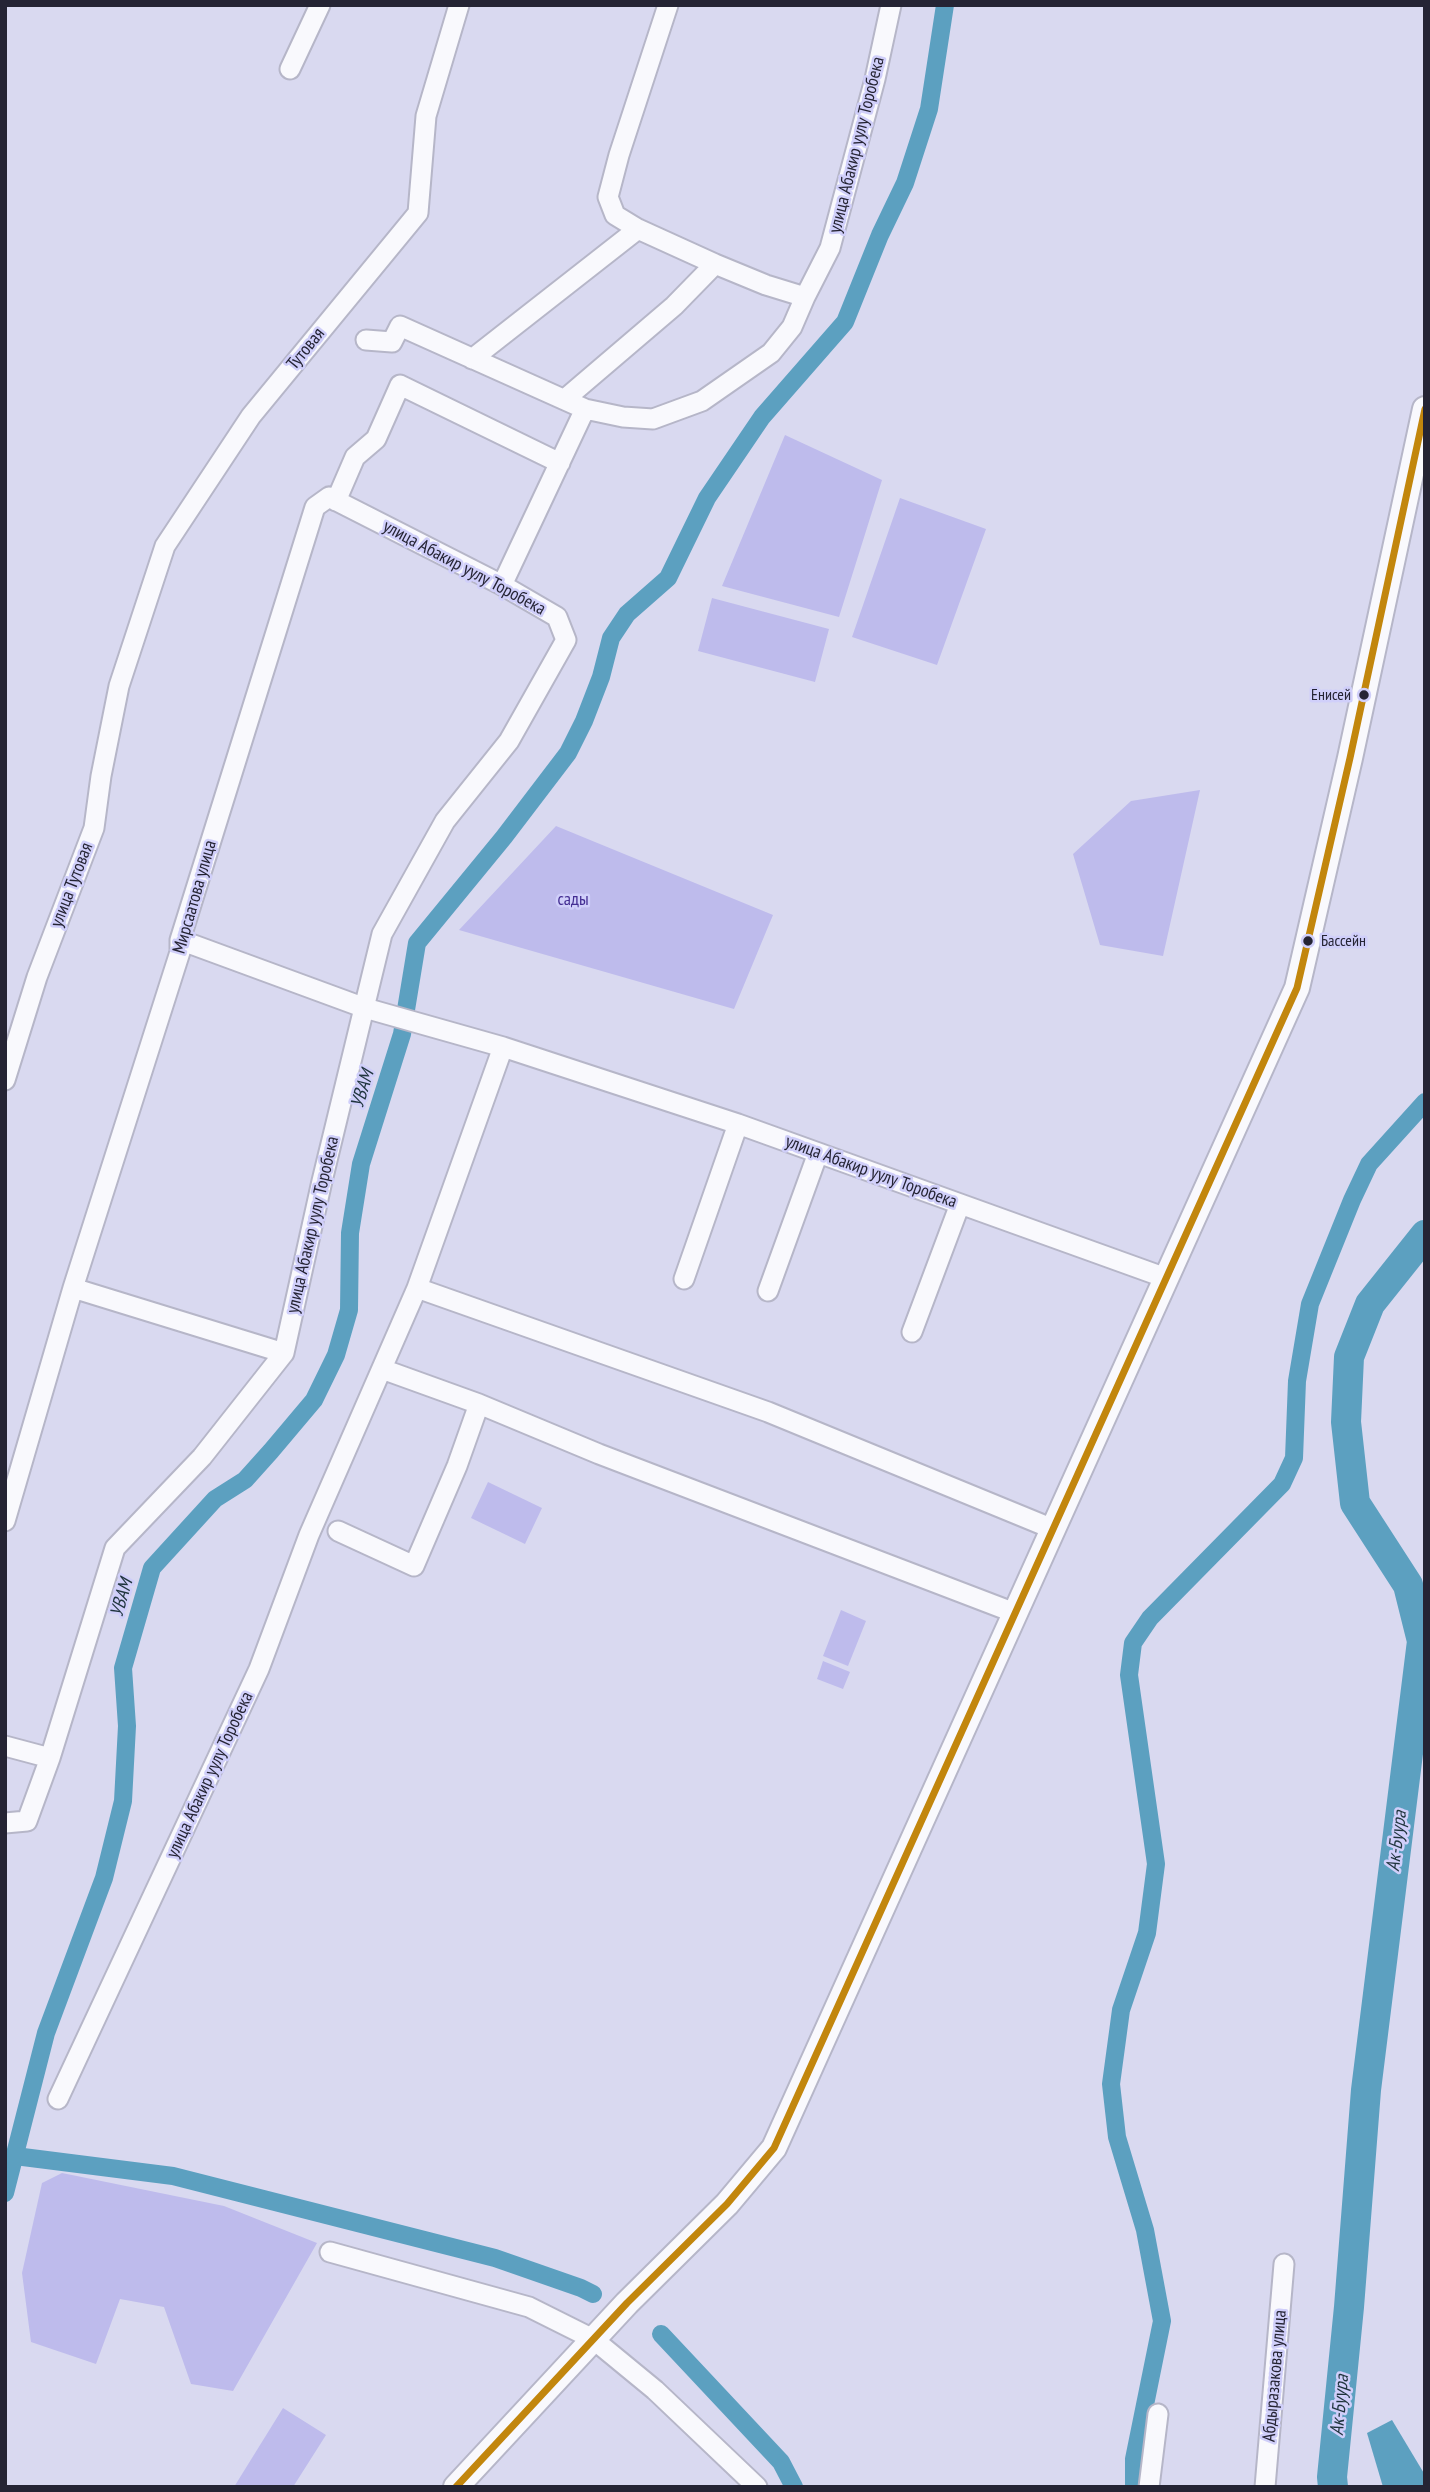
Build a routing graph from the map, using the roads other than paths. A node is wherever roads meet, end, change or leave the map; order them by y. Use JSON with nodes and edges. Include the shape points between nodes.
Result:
{"nodes":[{"id":1,"x":320,"y":5,"type":"edge"},
{"id":2,"x":459,"y":5,"type":"edge"},
{"id":3,"x":668,"y":5,"type":"edge"},
{"id":4,"x":891,"y":5,"type":"edge"},
{"id":5,"x":290,"y":69,"type":"dead end"},
{"id":6,"x":638,"y":229,"type":"junction"},
{"id":7,"x":715,"y":264,"type":"junction"},
{"id":8,"x":805,"y":296,"type":"junction"},
{"id":9,"x":366,"y":340,"type":"dead end"},
{"id":10,"x":472,"y":359,"type":"junction"},
{"id":11,"x":565,"y":399,"type":"junction"},
{"id":12,"x":585,"y":409,"type":"junction"},
{"id":13,"x":1425,"y":409,"type":"edge"},
{"id":14,"x":560,"y":463,"type":"junction"},
{"id":15,"x":336,"y":501,"type":"junction"},
{"id":16,"x":502,"y":586,"type":"junction"},
{"id":17,"x":119,"y":686,"type":"joint"},
{"id":18,"x":180,"y":940,"type":"junction"},
{"id":19,"x":372,"y":1009,"type":"junction"},
{"id":20,"x":503,"y":1047,"type":"junction"},
{"id":21,"x":5,"y":1080,"type":"edge"},
{"id":22,"x":738,"y":1124,"type":"junction"},
{"id":23,"x":818,"y":1153,"type":"junction"},
{"id":24,"x":960,"y":1204,"type":"junction"},
{"id":25,"x":1166,"y":1278,"type":"junction"},
{"id":26,"x":684,"y":1279,"type":"dead end"},
{"id":27,"x":74,"y":1287,"type":"junction"},
{"id":28,"x":417,"y":1288,"type":"junction"},
{"id":29,"x":768,"y":1291,"type":"dead end"},
{"id":30,"x":912,"y":1332,"type":"dead end"},
{"id":31,"x":284,"y":1353,"type":"junction"},
{"id":32,"x":382,"y":1368,"type":"junction"},
{"id":33,"x":479,"y":1404,"type":"junction"},
{"id":34,"x":5,"y":1521,"type":"edge"},
{"id":35,"x":1053,"y":1530,"type":"junction"},
{"id":36,"x":338,"y":1531,"type":"dead end"},
{"id":37,"x":1015,"y":1613,"type":"junction"},
{"id":38,"x":5,"y":1746,"type":"edge"},
{"id":39,"x":50,"y":1758,"type":"junction"},
{"id":40,"x":5,"y":1822,"type":"edge"},
{"id":41,"x":58,"y":2099,"type":"dead end"},
{"id":42,"x":330,"y":2252,"type":"dead end"},
{"id":43,"x":1284,"y":2264,"type":"dead end"},
{"id":44,"x":596,"y":2335,"type":"junction"},
{"id":45,"x":1158,"y":2414,"type":"dead end"},
{"id":46,"x":456,"y":2487,"type":"edge"},
{"id":47,"x":757,"y":2487,"type":"edge"},
{"id":48,"x":1149,"y":2487,"type":"edge"},
{"id":49,"x":1265,"y":2487,"type":"edge"}],
"edges":[{"from":1,"to":5,"type":"street"},
{"from":2,"to":17,"type":"street","name":"Тутовая","via":[[426,116],[418,213],[251,416],[165,546]]},
{"from":3,"to":6,"type":"street","via":[[608,197],[615,215]]},
{"from":4,"to":8,"type":"street","name":"улица Абакир уулу Торобека","via":[[830,248]]},
{"from":6,"to":7,"type":"street"},
{"from":6,"to":10,"type":"street"},
{"from":7,"to":8,"type":"street"},
{"from":7,"to":11,"type":"street","via":[[674,306]]},
{"from":8,"to":12,"type":"street","name":"улица Абакир уулу Торобека","via":[[792,327],[771,353],[702,401],[653,419]]},
{"from":9,"to":10,"type":"street","name":"улица Абакир уулу Торобека","via":[[392,342],[400,326]]},
{"from":10,"to":11,"type":"street","name":"улица Абакир уулу Торобека"},
{"from":11,"to":12,"type":"street","name":"улица Абакир уулу Торобека"},
{"from":12,"to":14,"type":"street"},
{"from":13,"to":25,"type":"main road","via":[[1297,988]]},
{"from":14,"to":15,"type":"street","via":[[400,386],[376,439],[355,457]]},
{"from":14,"to":16,"type":"street"},
{"from":15,"to":16,"type":"street","name":"улица Абакир уулу Торобека"},
{"from":15,"to":18,"type":"street","name":"Мирсаатова улица","via":[[329,497],[315,507]]},
{"from":16,"to":19,"type":"street","name":"улица Абакир уулу Торобека","via":[[557,617],[566,640],[509,741],[445,821],[382,934]]},
{"from":17,"to":21,"type":"street","name":"улица Тутовая","via":[[94,828],[37,977]]},
{"from":18,"to":19,"type":"street"},
{"from":18,"to":27,"type":"street","name":"Мирсаатова улица","via":[[180,952]]},
{"from":19,"to":20,"type":"street"},
{"from":19,"to":31,"type":"street","name":"улица Абакир уулу Торобека","via":[[322,1181]]},
{"from":20,"to":22,"type":"street","name":"улица Абакир уулу Торобека"},
{"from":20,"to":28,"type":"street","name":"улица Абакир уулу Торобека"},
{"from":22,"to":23,"type":"street","name":"улица Абакир уулу Торобека"},
{"from":22,"to":26,"type":"street"},
{"from":23,"to":24,"type":"street","name":"улица Абакир уулу Торобека"},
{"from":23,"to":29,"type":"street"},
{"from":24,"to":25,"type":"street","name":"улица Абакир уулу Торобека"},
{"from":24,"to":30,"type":"street"},
{"from":25,"to":35,"type":"main road"},
{"from":27,"to":31,"type":"street"},
{"from":27,"to":34,"type":"street","name":"Мирсаатова улица"},
{"from":28,"to":32,"type":"street","name":"улица Абакир уулу Торобека"},
{"from":28,"to":35,"type":"street","via":[[768,1412]]},
{"from":31,"to":39,"type":"street","name":"улица Абакир уулу Торобека","via":[[202,1457],[115,1548]]},
{"from":32,"to":33,"type":"street"},
{"from":32,"to":41,"type":"street","name":"улица Абакир уулу Торобека","via":[[309,1535],[259,1669]]},
{"from":33,"to":36,"type":"street","via":[[414,1566]]},
{"from":33,"to":37,"type":"street"},
{"from":35,"to":37,"type":"main road"},
{"from":37,"to":44,"type":"main road","via":[[774,2148],[727,2204]]},
{"from":38,"to":39,"type":"street"},
{"from":39,"to":40,"type":"street","via":[[27,1821]]},
{"from":42,"to":44,"type":"street","via":[[529,2307]]},
{"from":43,"to":49,"type":"street","name":"Абдыразакова улица"},
{"from":44,"to":46,"type":"main road"},
{"from":44,"to":47,"type":"street"},
{"from":45,"to":48,"type":"street"}]}
